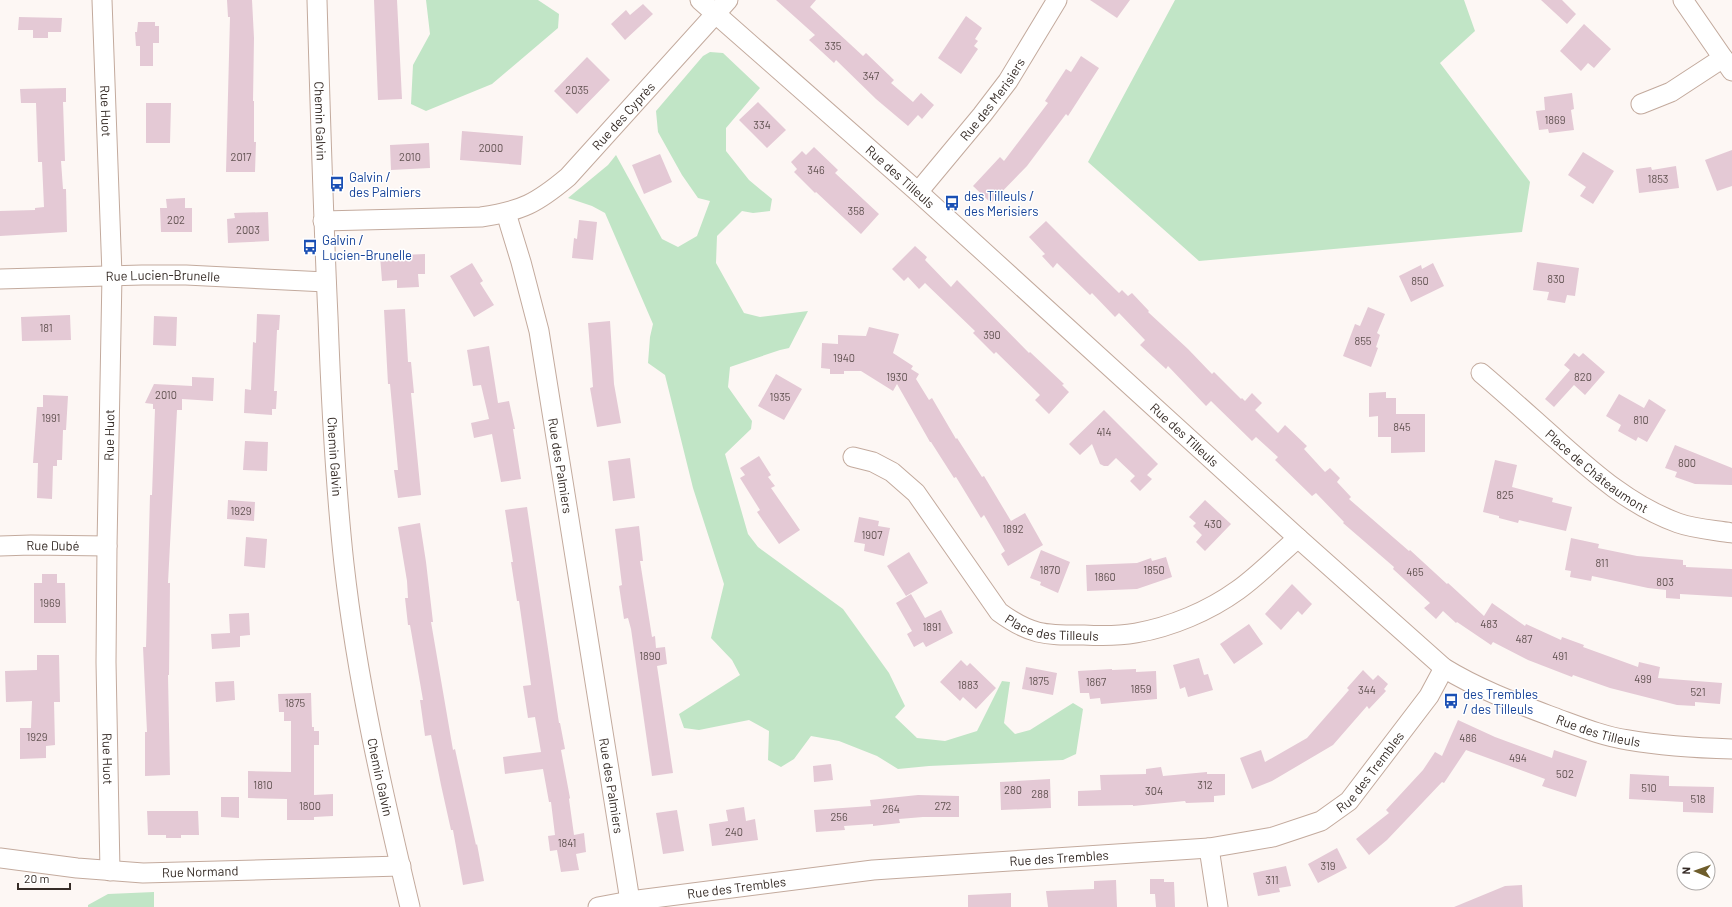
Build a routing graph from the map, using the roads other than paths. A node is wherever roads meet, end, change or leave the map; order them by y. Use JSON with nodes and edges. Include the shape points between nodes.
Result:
{"nodes":[{"id":1,"x":102,"y":0,"type":"edge"},
{"id":2,"x":317,"y":0,"type":"edge"},
{"id":3,"x":700,"y":0,"type":"edge"},
{"id":4,"x":1057,"y":0,"type":"edge"},
{"id":5,"x":1683,"y":0,"type":"edge"},
{"id":6,"x":722,"y":7,"type":"edge"},
{"id":7,"x":1727,"y":65,"type":"edge"},
{"id":8,"x":1641,"y":104,"type":"dead end"},
{"id":9,"x":918,"y":192,"type":"junction"},
{"id":10,"x":506,"y":213,"type":"junction"},
{"id":11,"x":323,"y":220,"type":"junction"},
{"id":12,"x":112,"y":275,"type":"junction"},
{"id":13,"x":0,"y":279,"type":"edge"},
{"id":14,"x":326,"y":282,"type":"junction"},
{"id":15,"x":1481,"y":373,"type":"dead end"},
{"id":16,"x":853,"y":456,"type":"dead end"},
{"id":17,"x":1732,"y":532,"type":"edge"},
{"id":18,"x":1298,"y":538,"type":"junction"},
{"id":19,"x":0,"y":546,"type":"edge"},
{"id":20,"x":107,"y":546,"type":"junction"},
{"id":21,"x":1444,"y":668,"type":"junction"},
{"id":22,"x":1732,"y":749,"type":"edge"},
{"id":23,"x":1209,"y":848,"type":"junction"},
{"id":24,"x":0,"y":858,"type":"edge"},
{"id":25,"x":400,"y":866,"type":"junction"},
{"id":26,"x":110,"y":871,"type":"junction"},
{"id":27,"x":630,"y":901,"type":"junction"},
{"id":28,"x":410,"y":907,"type":"edge"},
{"id":29,"x":598,"y":907,"type":"edge"},
{"id":30,"x":1218,"y":907,"type":"edge"}],
"edges":[{"from":1,"to":12,"type":"street","name":"Rue Huot"},
{"from":2,"to":11,"type":"street","name":"Chemin Galvin"},
{"from":3,"to":6,"type":"street","name":"Rue des Tilleuls"},
{"from":4,"to":9,"type":"street","name":"Rue des Merisiers","via":[[1008,81]]},
{"from":5,"to":7,"type":"street"},
{"from":6,"to":9,"type":"street","name":"Rue des Tilleuls"},
{"from":6,"to":10,"type":"street","name":"Rue des Cyprès","via":[[568,177],[543,197]]},
{"from":7,"to":8,"type":"street"},
{"from":9,"to":18,"type":"street","name":"Rue des Tilleuls"},
{"from":10,"to":11,"type":"street","via":[[481,216]]},
{"from":10,"to":27,"type":"street","name":"Rue des Palmiers","via":[[539,331]]},
{"from":11,"to":14,"type":"street","name":"Chemin Galvin"},
{"from":12,"to":13,"type":"street","name":"Rue Lucien-Brunelle"},
{"from":12,"to":14,"type":"street","name":"Rue Lucien-Brunelle","via":[[186,275]]},
{"from":12,"to":20,"type":"street","name":"Rue Huot"},
{"from":14,"to":25,"type":"street","name":"Chemin Galvin","via":[[338,504],[350,606],[368,720]]},
{"from":15,"to":17,"type":"street","name":"Place de Châteaumont","via":[[1624,496],[1650,511],[1679,523]]},
{"from":16,"to":18,"type":"street","name":"Place des Tilleuls","via":[[873,462],[892,472],[916,494],[999,612],[1014,623],[1045,634],[1103,636],[1136,633],[1169,625],[1204,611],[1238,590]]},
{"from":18,"to":21,"type":"street","name":"Rue des Tilleuls"},
{"from":19,"to":20,"type":"street","name":"Rue Dubé"},
{"from":20,"to":26,"type":"street","name":"Rue Huot","via":[[106,662]]},
{"from":21,"to":22,"type":"street","name":"Rue des Tilleuls","via":[[1492,693],[1595,732],[1653,744]]},
{"from":21,"to":23,"type":"street","name":"Rue des Trembles","via":[[1429,696],[1349,801],[1321,821],[1307,826],[1273,837]]},
{"from":23,"to":27,"type":"street","name":"Rue des Trembles","via":[[873,870]]},
{"from":23,"to":30,"type":"street"},
{"from":24,"to":26,"type":"street","name":"Rue Normand"},
{"from":25,"to":26,"type":"street","name":"Rue Normand","via":[[179,873]]},
{"from":25,"to":28,"type":"street","name":"Chemin Galvin"},
{"from":27,"to":29,"type":"street","name":"Rue des Trembles"}]}
